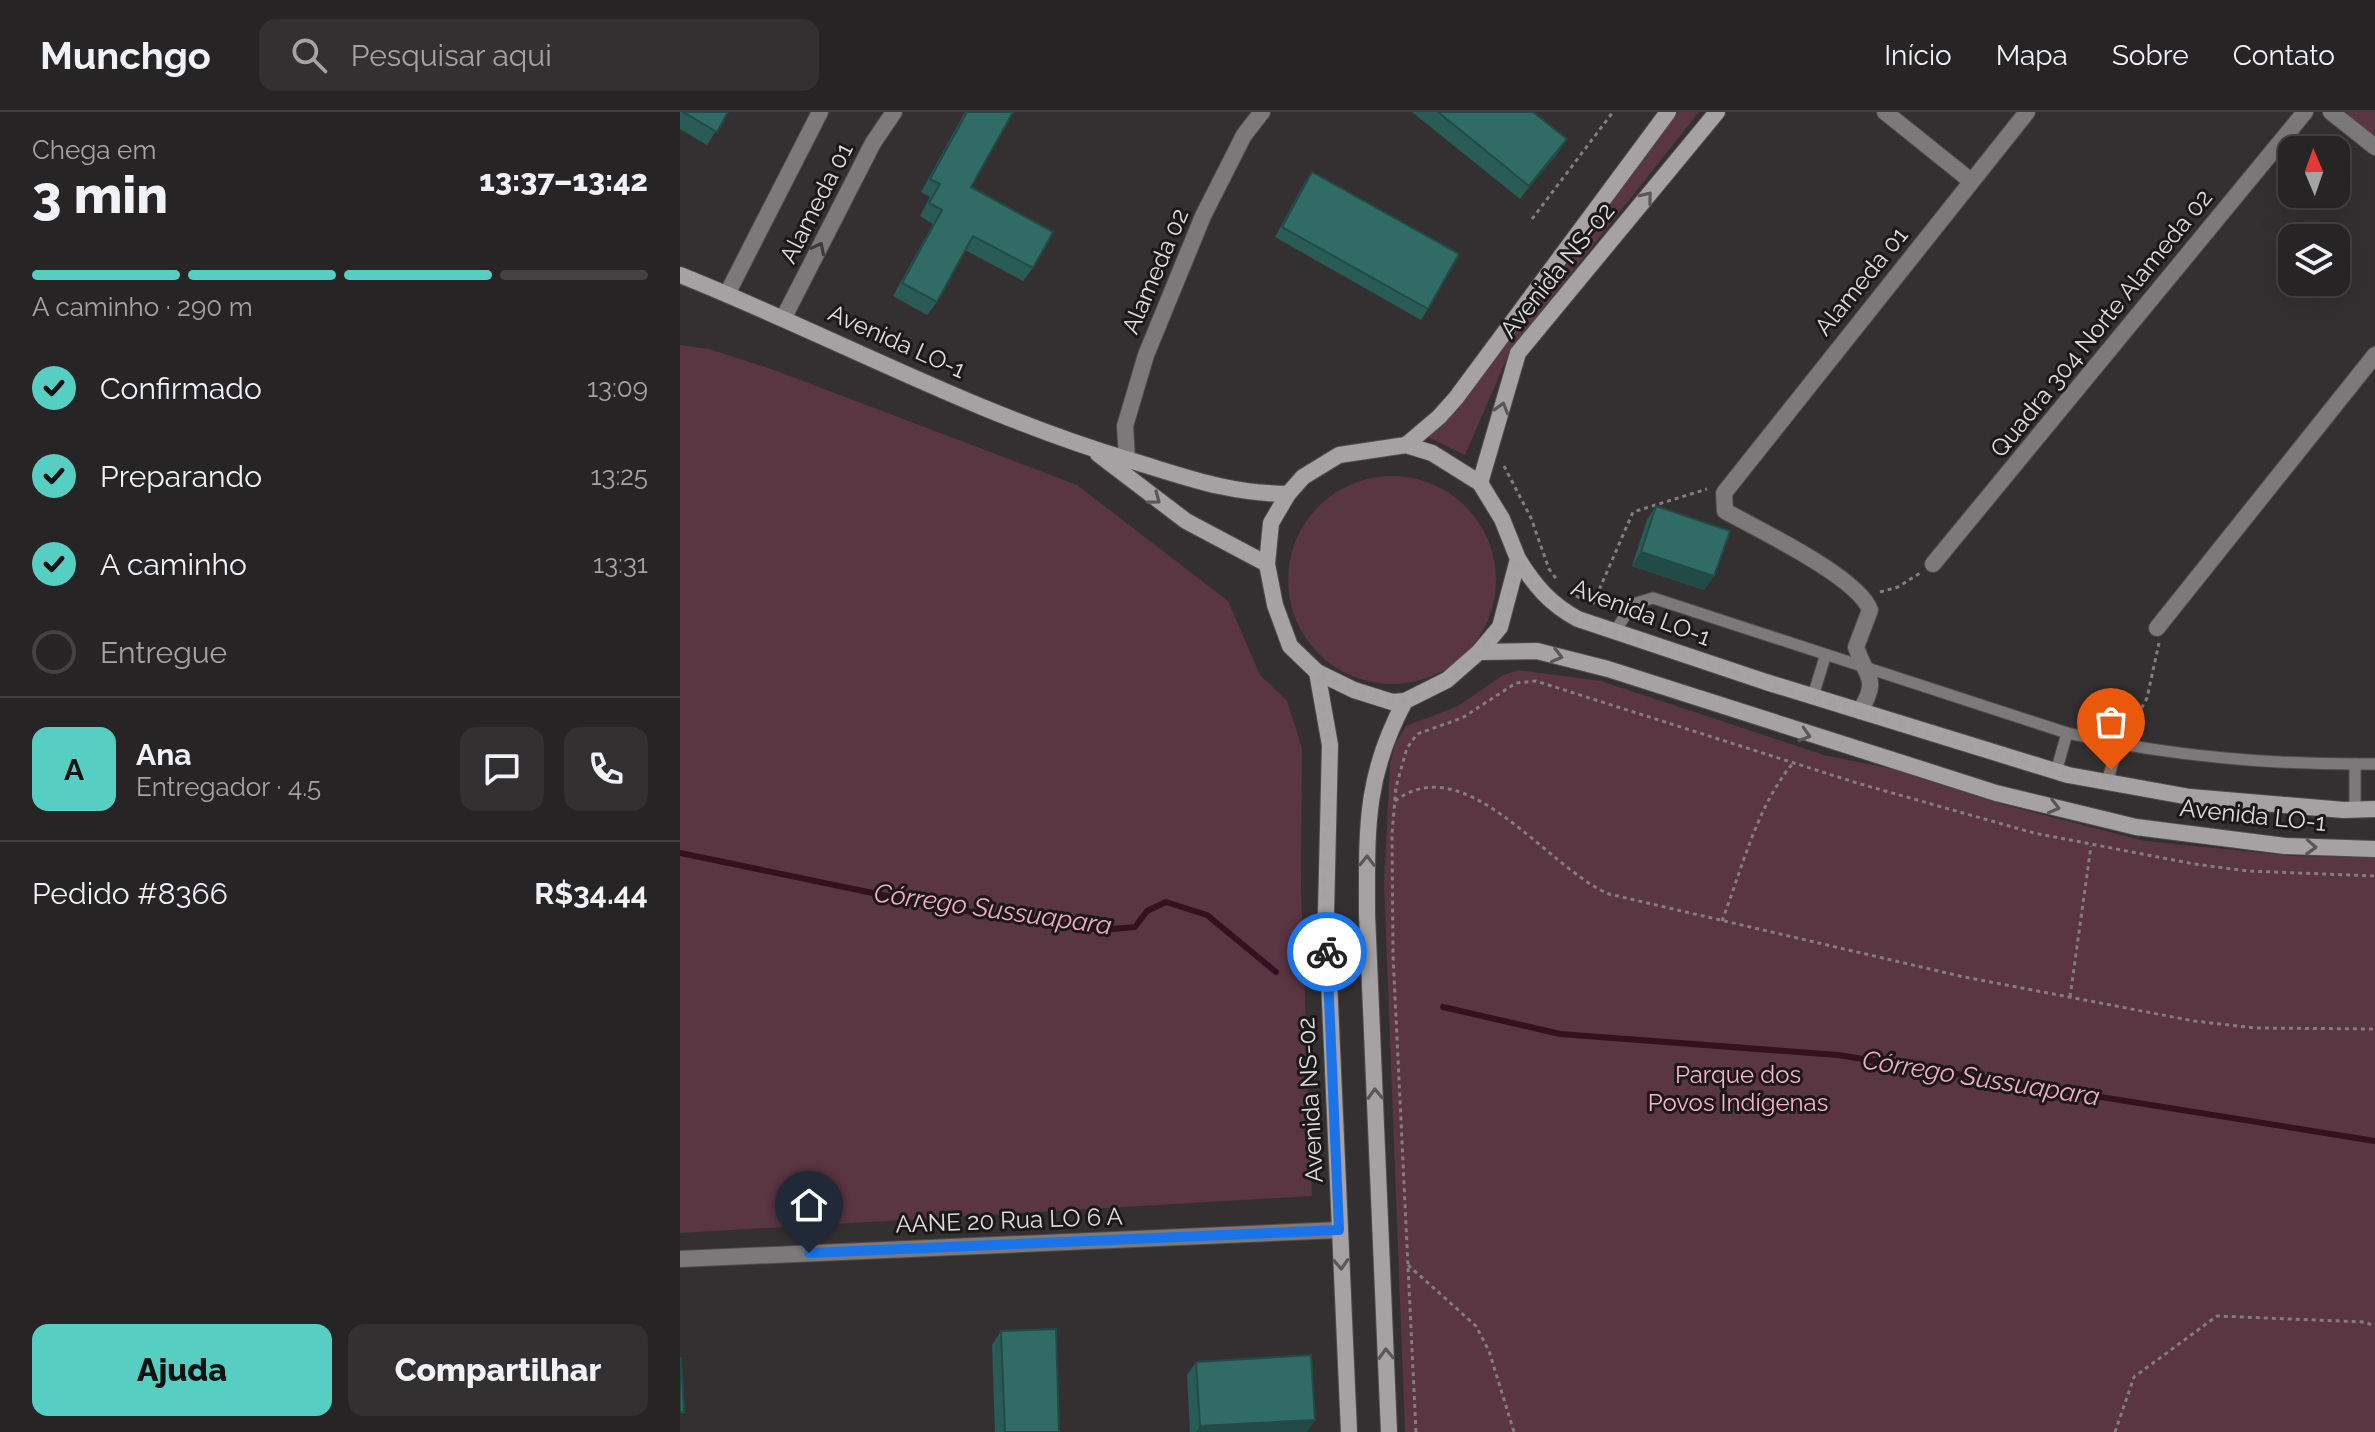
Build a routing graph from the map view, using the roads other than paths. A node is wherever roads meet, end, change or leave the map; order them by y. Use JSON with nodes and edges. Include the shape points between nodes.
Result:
{"nodes":[{"id":1,"x":820,"y":112,"type":"edge"},
{"id":2,"x":894,"y":112,"type":"edge"},
{"id":3,"x":1262,"y":112,"type":"edge"},
{"id":4,"x":1668,"y":112,"type":"edge"},
{"id":5,"x":1717,"y":112,"type":"edge"},
{"id":6,"x":1885,"y":112,"type":"edge"},
{"id":7,"x":2027,"y":112,"type":"edge"},
{"id":8,"x":2305,"y":112,"type":"edge"},
{"id":9,"x":2331,"y":112,"type":"edge"},
{"id":10,"x":2375,"y":147,"type":"edge"},
{"id":11,"x":1971,"y":181,"type":"junction"},
{"id":12,"x":680,"y":275,"type":"edge"},
{"id":13,"x":727,"y":294,"type":"junction"},
{"id":14,"x":784,"y":317,"type":"junction"},
{"id":15,"x":2375,"y":355,"type":"edge"},
{"id":16,"x":1406,"y":445,"type":"junction"},
{"id":17,"x":1093,"y":451,"type":"junction"},
{"id":18,"x":1127,"y":459,"type":"junction"},
{"id":19,"x":1480,"y":483,"type":"junction"},
{"id":20,"x":1288,"y":494,"type":"junction"},
{"id":21,"x":1518,"y":559,"type":"junction"},
{"id":22,"x":1267,"y":564,"type":"junction"},
{"id":23,"x":1933,"y":564,"type":"road end"},
{"id":24,"x":2157,"y":628,"type":"road end"},
{"id":25,"x":1615,"y":631,"type":"junction"},
{"id":26,"x":1479,"y":652,"type":"junction"},
{"id":27,"x":1825,"y":657,"type":"junction"},
{"id":28,"x":1869,"y":671,"type":"junction"},
{"id":29,"x":1317,"y":672,"type":"junction"},
{"id":30,"x":1813,"y":696,"type":"junction"},
{"id":31,"x":1405,"y":701,"type":"junction"},
{"id":32,"x":1860,"y":711,"type":"junction"},
{"id":33,"x":2067,"y":733,"type":"junction"},
{"id":34,"x":2118,"y":745,"type":"junction"},
{"id":35,"x":2355,"y":764,"type":"junction"},
{"id":36,"x":2375,"y":764,"type":"edge"},
{"id":37,"x":2056,"y":772,"type":"junction"},
{"id":38,"x":2107,"y":782,"type":"junction"},
{"id":39,"x":2375,"y":809,"type":"edge"},
{"id":40,"x":2355,"y":810,"type":"junction"},
{"id":41,"x":2375,"y":849,"type":"edge"},
{"id":42,"x":1339,"y":1230,"type":"junction"},
{"id":43,"x":680,"y":1259,"type":"edge"},
{"id":44,"x":1349,"y":1432,"type":"edge"},
{"id":45,"x":1389,"y":1432,"type":"edge"}],
"edges":[{"from":1,"to":13,"type":"street","name":"Alameda 01"},
{"from":14,"to":2,"type":"street","name":"Alameda 01","one_way":true},
{"from":3,"to":18,"type":"street","name":"Alameda 02","via":[[1244,135],[1203,216],[1146,355],[1125,426]]},
{"from":4,"to":16,"type":"street","name":"Avenida NS-02","via":[[1456,398]]},
{"from":19,"to":5,"type":"street","name":"Avenida NS-02","one_way":true,"via":[[1518,353]]},
{"from":6,"to":11,"type":"street"},
{"from":7,"to":11,"type":"street","name":"Alameda 01"},
{"from":8,"to":23,"type":"street","name":"Quadra 304 Norte Alameda 02"},
{"from":9,"to":10,"type":"street"},
{"from":11,"to":28,"type":"street","name":"Alameda 01","via":[[1724,493],[1725,511],[1865,596],[1870,610],[1856,647]]},
{"from":12,"to":13,"type":"street","name":"Avenida LO-1"},
{"from":13,"to":14,"type":"street","name":"Avenida LO-1"},
{"from":14,"to":17,"type":"street","name":"Avenida LO-1"},
{"from":15,"to":24,"type":"street"},
{"from":16,"to":19,"type":"street","via":[[1432,453]]},
{"from":16,"to":20,"type":"street","via":[[1339,455],[1303,477]]},
{"from":17,"to":18,"type":"street","name":"Avenida LO-1"},
{"from":17,"to":22,"type":"street","name":"Avenida LO-1","one_way":true,"via":[[1186,521]]},
{"from":18,"to":20,"type":"street","name":"Avenida LO-1","via":[[1222,489]]},
{"from":19,"to":21,"type":"street"},
{"from":20,"to":22,"type":"street","via":[[1271,523]]},
{"from":21,"to":25,"type":"street","name":"Avenida LO-1","via":[[1537,589],[1557,607]]},
{"from":21,"to":26,"type":"street","via":[[1500,627]]},
{"from":22,"to":29,"type":"street","via":[[1290,646]]},
{"from":25,"to":27,"type":"lane","via":[[1633,604],[1653,598]]},
{"from":25,"to":30,"type":"street","name":"Avenida LO-1"},
{"from":26,"to":31,"type":"street","via":[[1447,680]]},
{"from":26,"to":41,"type":"street","name":"Avenida LO-1","one_way":true,"via":[[1537,651],[1608,669],[1982,789],[2136,827],[2285,846]]},
{"from":27,"to":28,"type":"lane"},
{"from":27,"to":30,"type":"lane"},
{"from":28,"to":32,"type":"street","via":[[1871,690]]},
{"from":28,"to":33,"type":"lane"},
{"from":29,"to":31,"type":"street","via":[[1354,690]]},
{"from":29,"to":42,"type":"street","name":"Avenida NS-02","via":[[1330,753],[1325,857]]},
{"from":30,"to":32,"type":"street","name":"Avenida LO-1"},
{"from":45,"to":31,"type":"street","one_way":true,"via":[[1368,939],[1370,799],[1383,743]]},
{"from":32,"to":37,"type":"street","name":"Avenida LO-1"},
{"from":33,"to":34,"type":"lane"},
{"from":33,"to":37,"type":"lane"},
{"from":34,"to":35,"type":"lane"},
{"from":34,"to":38,"type":"lane"},
{"from":35,"to":36,"type":"lane"},
{"from":35,"to":40,"type":"lane"},
{"from":37,"to":38,"type":"street","name":"Avenida LO-1"},
{"from":38,"to":40,"type":"street","name":"Avenida LO-1","via":[[2190,797]]},
{"from":39,"to":40,"type":"street","name":"Avenida LO-1"},
{"from":42,"to":43,"type":"street","name":"AANE 20 Rua LO 6 A"},
{"from":42,"to":44,"type":"street","name":"Avenida NS-02","one_way":true}]}
